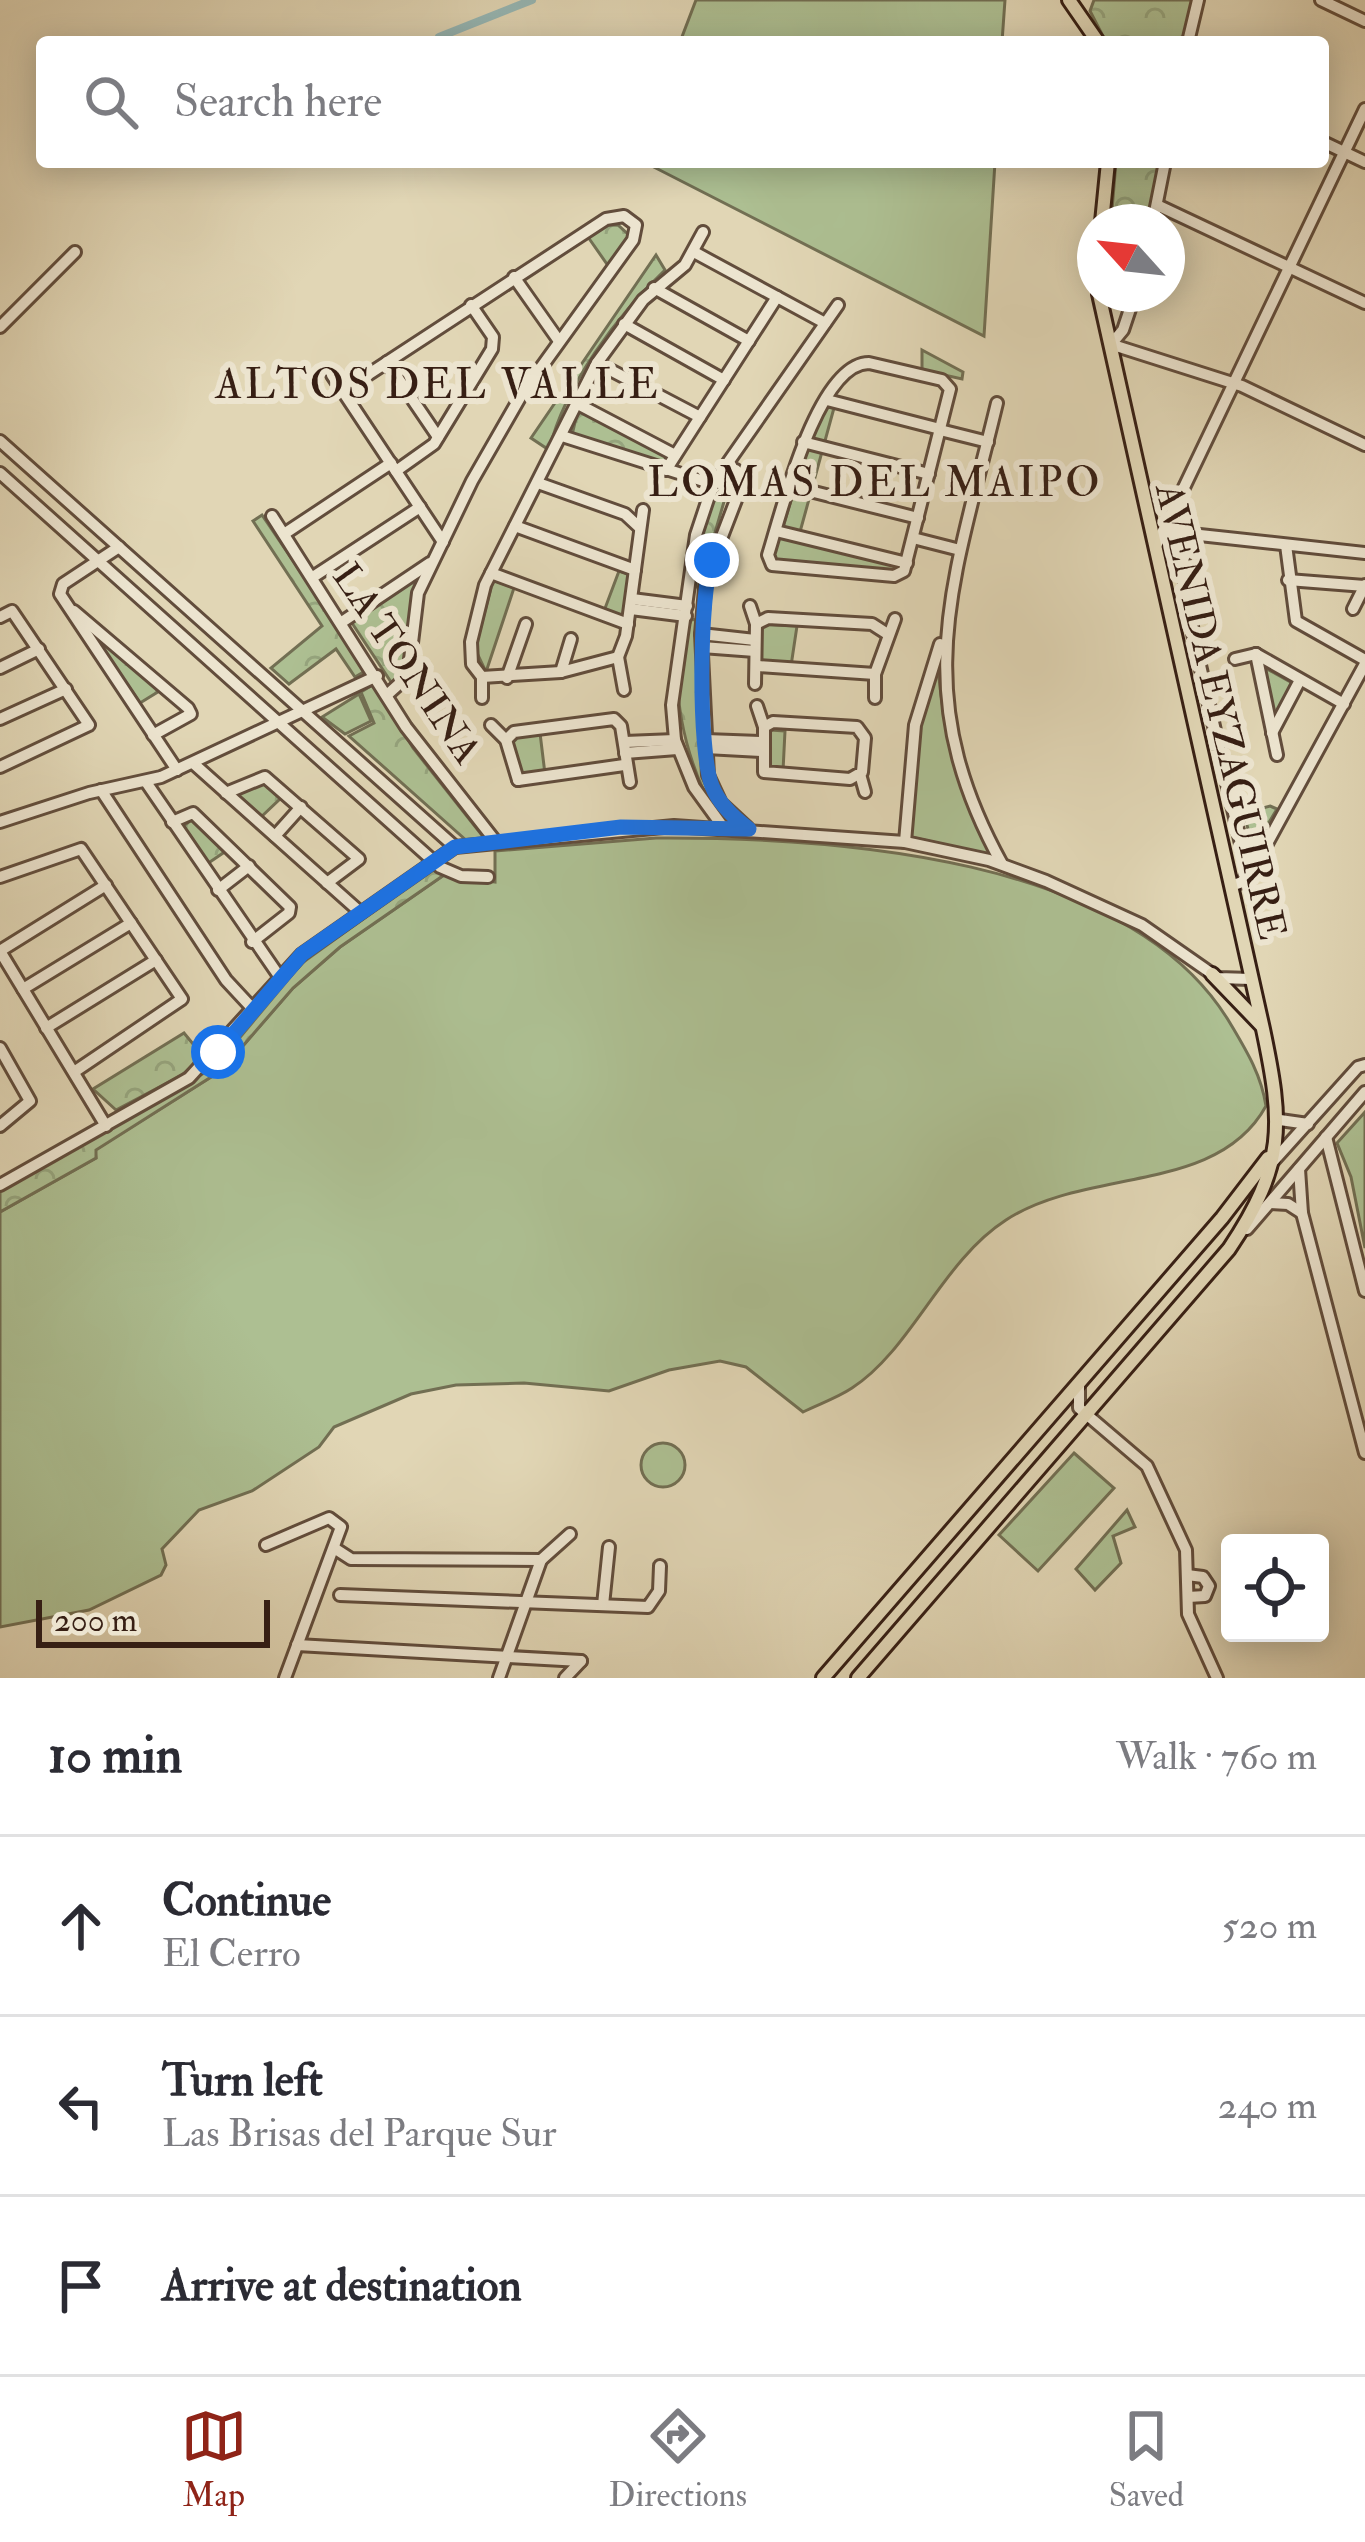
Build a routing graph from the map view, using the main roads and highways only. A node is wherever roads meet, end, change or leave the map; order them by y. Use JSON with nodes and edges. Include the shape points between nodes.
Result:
{"nodes":[{"id":1,"x":1070,"y":0,"type":"edge"},
{"id":2,"x":1094,"y":36,"type":"edge"},
{"id":3,"x":1107,"y":168,"type":"edge"},
{"id":4,"x":1104,"y":204,"type":"edge"},
{"id":5,"x":1103,"y":312,"type":"edge"},
{"id":6,"x":1194,"y":639,"type":"road end"},
{"id":7,"x":1177,"y":642,"type":"junction"},
{"id":8,"x":1212,"y":974,"type":"road end"},
{"id":9,"x":1263,"y":1029,"type":"junction"},
{"id":10,"x":1277,"y":1141,"type":"junction"},
{"id":11,"x":1161,"y":1288,"type":"junction"},
{"id":12,"x":1181,"y":1305,"type":"junction"},
{"id":13,"x":967,"y":1513,"type":"junction"},
{"id":14,"x":985,"y":1531,"type":"junction"},
{"id":15,"x":823,"y":1678,"type":"edge"},
{"id":16,"x":858,"y":1678,"type":"edge"}],
"edges":[{"from":1,"to":2,"type":"main road"},
{"from":3,"to":4,"type":"main road"},
{"from":5,"to":7,"type":"main road","name":"AVENIDA EYZAGUIRRE"},
{"from":6,"to":7,"type":"main road"},
{"from":7,"to":9,"type":"main road","name":"AVENIDA EYZAGUIRRE"},
{"from":8,"to":9,"type":"main road"},
{"from":9,"to":10,"type":"main road","name":"AVENIDA EYZAGUIRRE"},
{"from":10,"to":11,"type":"main road","name":"AVENIDA EYZAGUIRRE"},
{"from":10,"to":12,"type":"main road","name":"AVENIDA EYZAGUIRRE","via":[[1263,1202]]},
{"from":11,"to":12,"type":"main road","via":[[1175,1291]]},
{"from":11,"to":13,"type":"main road","name":"AVENIDA EYZAGUIRRE"},
{"from":12,"to":14,"type":"main road","name":"AVENIDA EYZAGUIRRE"},
{"from":13,"to":14,"type":"main road"},
{"from":13,"to":15,"type":"main road","name":"AVENIDA EYZAGUIRRE"},
{"from":14,"to":16,"type":"main road","name":"AVENIDA EYZAGUIRRE"}]}
